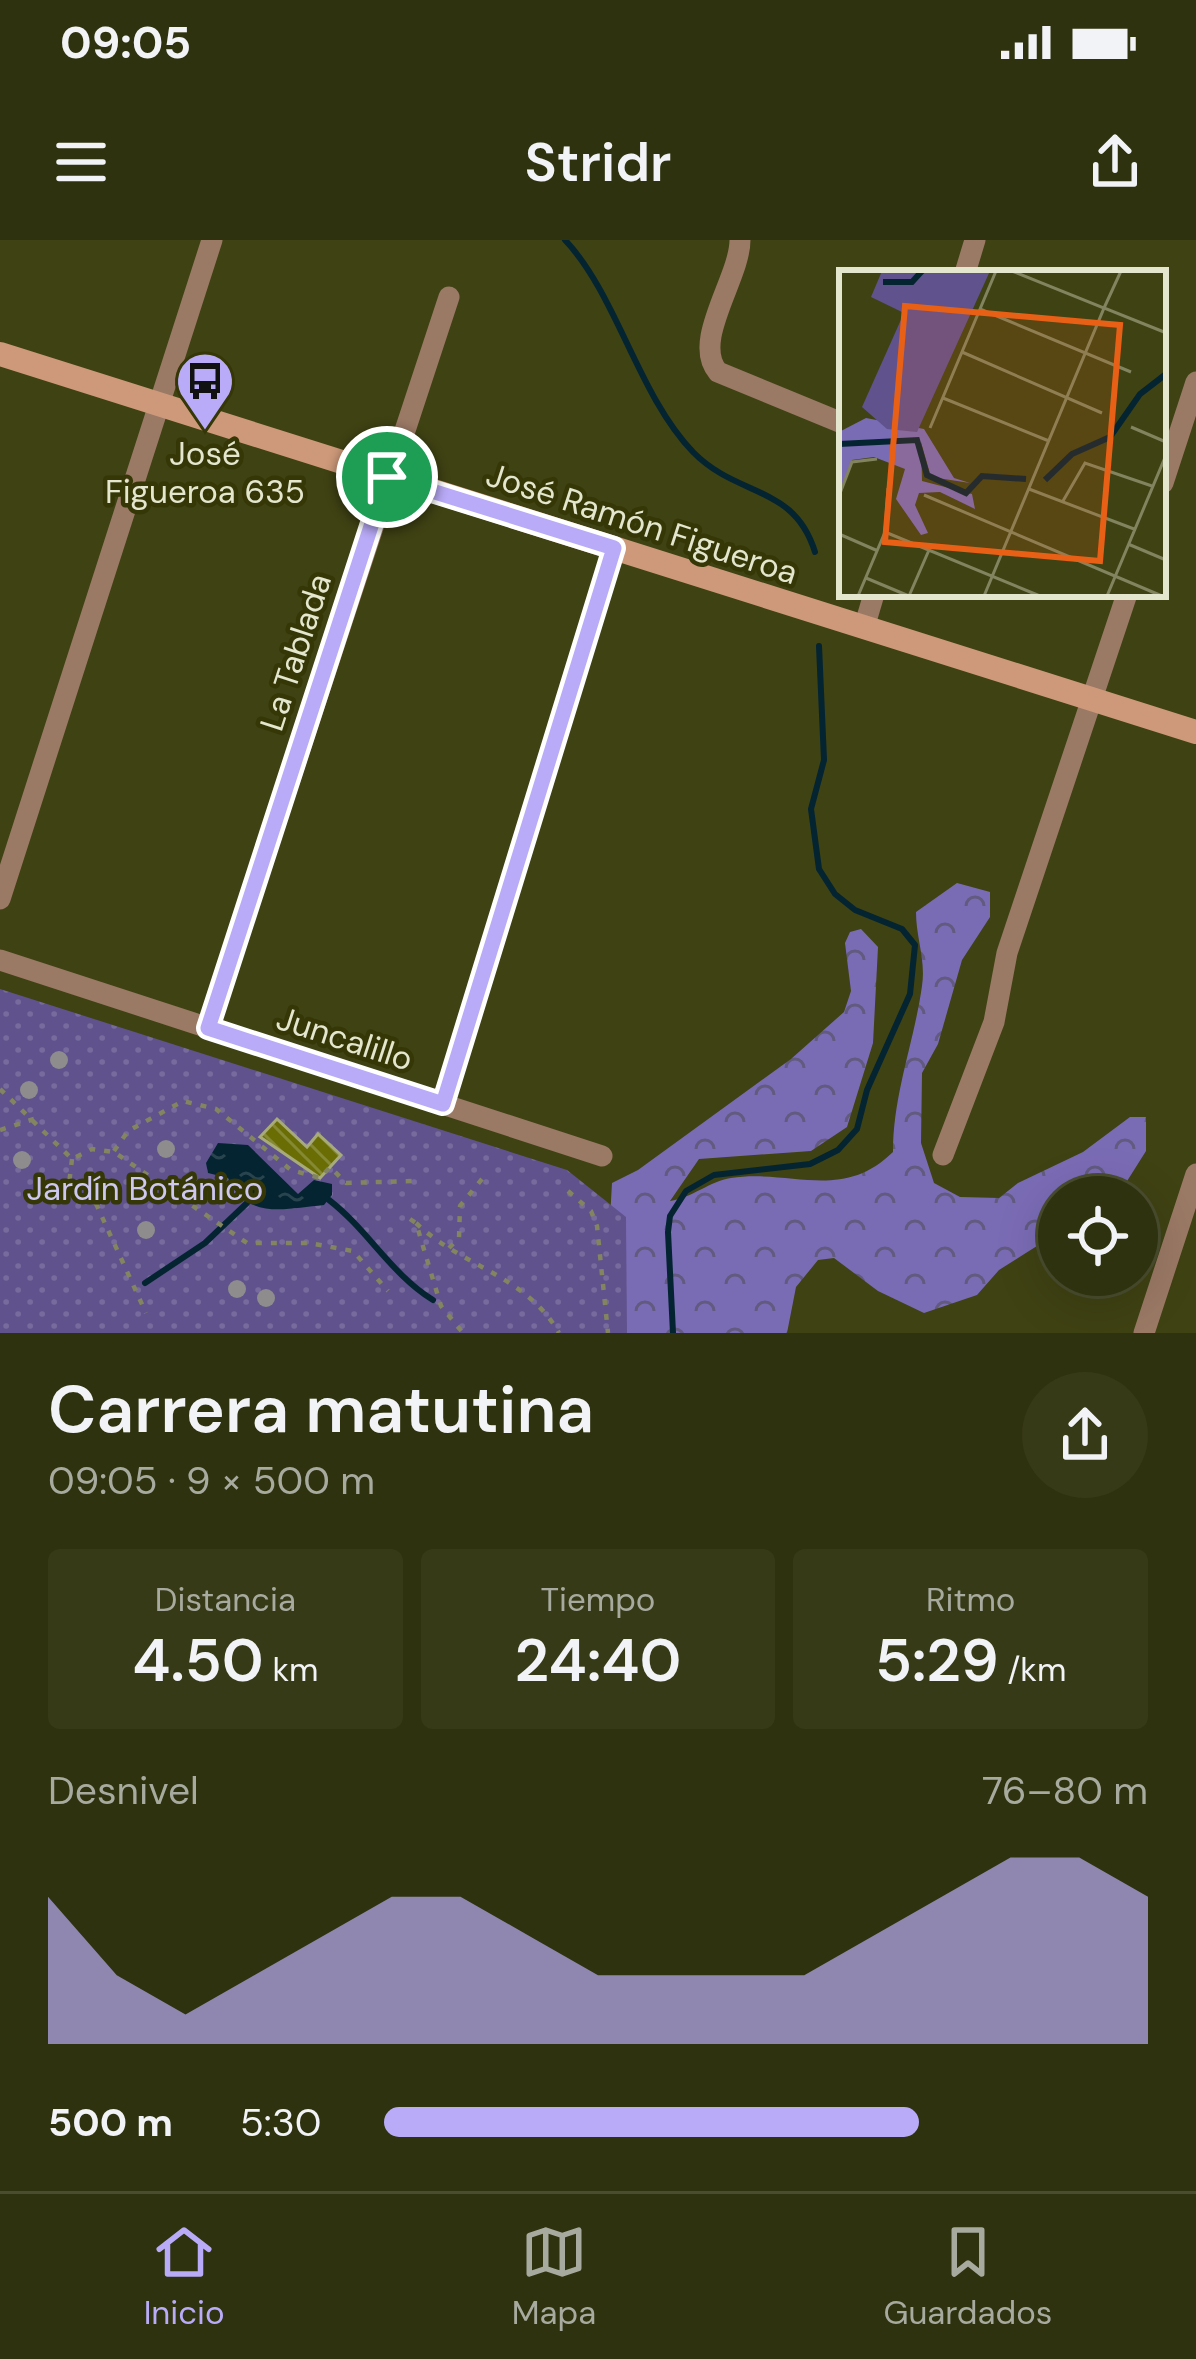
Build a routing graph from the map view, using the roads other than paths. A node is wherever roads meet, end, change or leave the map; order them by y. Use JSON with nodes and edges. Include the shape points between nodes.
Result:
{"nodes":[{"id":1,"x":212,"y":240,"type":"edge"},
{"id":2,"x":740,"y":240,"type":"edge"},
{"id":3,"x":975,"y":240,"type":"edge"},
{"id":4,"x":966,"y":270,"type":"edge"},
{"id":5,"x":449,"y":297,"type":"dead end"},
{"id":6,"x":0,"y":354,"type":"edge"},
{"id":7,"x":1196,"y":382,"type":"edge"},
{"id":8,"x":163,"y":405,"type":"junction"},
{"id":9,"x":839,"y":422,"type":"edge"},
{"id":10,"x":1166,"y":474,"type":"edge"},
{"id":11,"x":387,"y":477,"type":"junction"},
{"id":12,"x":614,"y":548,"type":"junction"},
{"id":13,"x":873,"y":597,"type":"edge"},
{"id":14,"x":1126,"y":597,"type":"edge"},
{"id":15,"x":864,"y":628,"type":"junction"},
{"id":16,"x":1093,"y":698,"type":"junction"},
{"id":17,"x":1196,"y":732,"type":"edge"},
{"id":18,"x":0,"y":899,"type":"edge"},
{"id":19,"x":0,"y":960,"type":"edge"},
{"id":20,"x":208,"y":1028,"type":"junction"},
{"id":21,"x":443,"y":1104,"type":"junction"},
{"id":22,"x":943,"y":1154,"type":"dead end"},
{"id":23,"x":602,"y":1156,"type":"dead end"},
{"id":24,"x":1196,"y":1174,"type":"edge"},
{"id":25,"x":1133,"y":1333,"type":"edge"},
{"id":26,"x":1145,"y":1333,"type":"edge"}],
"edges":[{"from":1,"to":8,"type":"street"},
{"from":2,"to":9,"type":"street","via":[[710,342],[712,364]]},
{"from":3,"to":4,"type":"street"},
{"from":5,"to":11,"type":"street","name":"La Tablada"},
{"from":6,"to":8,"type":"main road","name":"José Ramón Figueroa"},
{"from":7,"to":10,"type":"street"},
{"from":8,"to":11,"type":"main road","name":"José Ramón Figueroa"},
{"from":8,"to":18,"type":"street"},
{"from":11,"to":12,"type":"main road","name":"José Ramón Figueroa"},
{"from":11,"to":20,"type":"street","name":"La Tablada"},
{"from":12,"to":15,"type":"main road","name":"José Ramón Figueroa"},
{"from":12,"to":21,"type":"street"},
{"from":13,"to":15,"type":"street"},
{"from":14,"to":16,"type":"street"},
{"from":15,"to":16,"type":"main road","name":"José Ramón Figueroa"},
{"from":16,"to":17,"type":"main road","name":"José Ramón Figueroa"},
{"from":16,"to":22,"type":"street","via":[[1007,953],[994,1022]]},
{"from":19,"to":20,"type":"street","name":"Juncalillo"},
{"from":20,"to":21,"type":"street","name":"Juncalillo"},
{"from":21,"to":23,"type":"street","name":"Juncalillo"},
{"from":24,"to":26,"type":"street"},
{"from":25,"to":26,"type":"street"}]}
